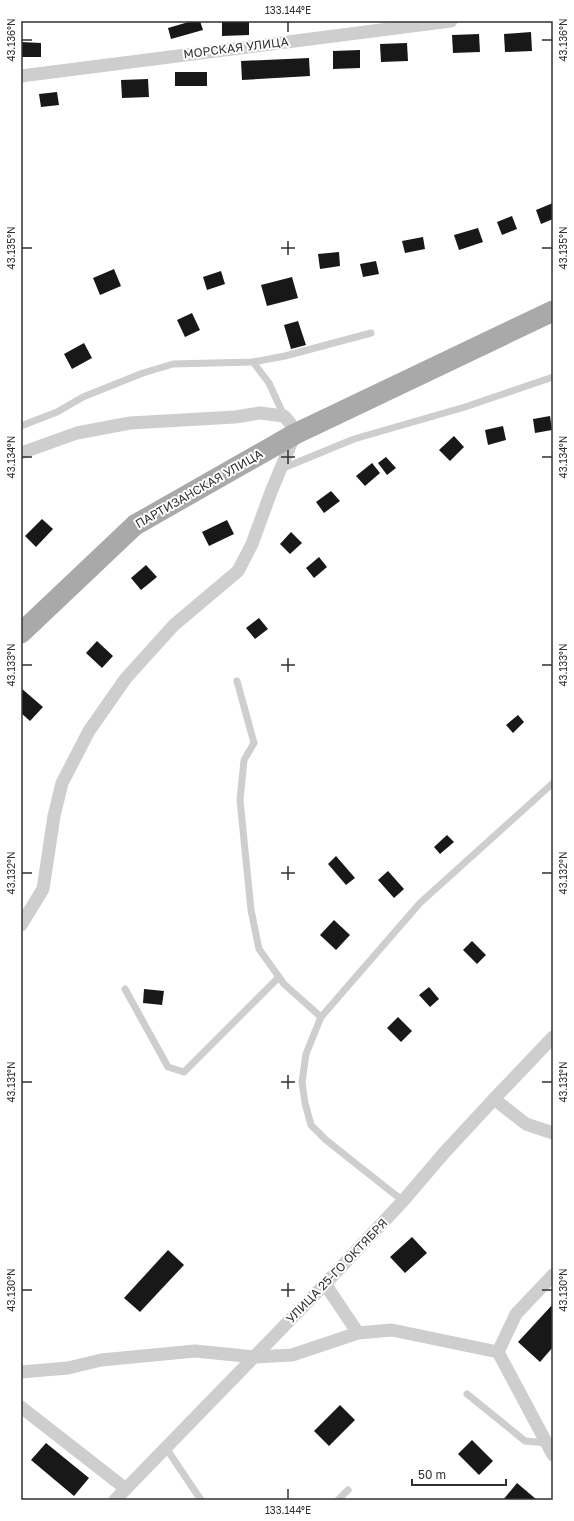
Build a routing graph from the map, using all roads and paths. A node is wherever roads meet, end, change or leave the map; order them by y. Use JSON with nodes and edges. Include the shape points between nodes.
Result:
{"nodes":[{"id":1,"x":451,"y":21,"type":"edge"},
{"id":2,"x":21,"y":76,"type":"edge"},
{"id":3,"x":553,"y":311,"type":"edge"},
{"id":4,"x":371,"y":333,"type":"dead end"},
{"id":5,"x":253,"y":362,"type":"junction"},
{"id":6,"x":553,"y":377,"type":"edge"},
{"id":7,"x":284,"y":416,"type":"junction"},
{"id":8,"x":21,"y":426,"type":"edge"},
{"id":9,"x":295,"y":434,"type":"junction"},
{"id":10,"x":21,"y":453,"type":"edge"},
{"id":11,"x":279,"y":469,"type":"junction"},
{"id":12,"x":21,"y":633,"type":"edge"},
{"id":13,"x":236,"y":681,"type":"dead end"},
{"id":14,"x":553,"y":783,"type":"edge"},
{"id":15,"x":21,"y":925,"type":"edge"},
{"id":16,"x":279,"y":977,"type":"junction"},
{"id":17,"x":125,"y":988,"type":"dead end"},
{"id":18,"x":321,"y":1017,"type":"junction"},
{"id":19,"x":553,"y":1038,"type":"edge"},
{"id":20,"x":494,"y":1099,"type":"junction"},
{"id":21,"x":553,"y":1133,"type":"edge"},
{"id":22,"x":404,"y":1201,"type":"junction"},
{"id":23,"x":553,"y":1275,"type":"edge"},
{"id":24,"x":326,"y":1284,"type":"junction"},
{"id":25,"x":358,"y":1333,"type":"junction"},
{"id":26,"x":498,"y":1352,"type":"junction"},
{"id":27,"x":254,"y":1357,"type":"junction"},
{"id":28,"x":21,"y":1372,"type":"edge"},
{"id":29,"x":467,"y":1394,"type":"dead end"},
{"id":30,"x":21,"y":1407,"type":"edge"},
{"id":31,"x":553,"y":1430,"type":"edge"},
{"id":32,"x":547,"y":1443,"type":"junction"},
{"id":33,"x":166,"y":1448,"type":"junction"},
{"id":34,"x":553,"y":1455,"type":"edge"},
{"id":35,"x":126,"y":1489,"type":"junction"},
{"id":36,"x":348,"y":1490,"type":"dead end"},
{"id":37,"x":115,"y":1500,"type":"edge"},
{"id":38,"x":201,"y":1500,"type":"edge"},
{"id":39,"x":338,"y":1500,"type":"edge"}],
"edges":[{"from":1,"to":2,"type":"street","name":"МОРСКАЯ УЛИЦА"},
{"from":3,"to":9,"type":"main road","name":"ПАРТИЗАНСКАЯ УЛИЦА"},
{"from":4,"to":5,"type":"lane","via":[[286,356]]},
{"from":5,"to":7,"type":"lane","via":[[269,383]]},
{"from":5,"to":8,"type":"lane","via":[[173,364],[83,397],[57,412]]},
{"from":6,"to":11,"type":"lane","via":[[465,407],[354,439]]},
{"from":7,"to":9,"type":"street"},
{"from":7,"to":10,"type":"street","via":[[260,413],[235,417],[130,423],[78,433]]},
{"from":9,"to":11,"type":"street","name":"ПАРТИЗАНСКАЯ УЛИЦА"},
{"from":9,"to":12,"type":"main road","name":"ПАРТИЗАНСКАЯ УЛИЦА","via":[[135,525]]},
{"from":11,"to":15,"type":"street","name":"ПАРТИЗАНСКАЯ УЛИЦА","via":[[252,544],[238,571],[174,625],[126,678],[89,731],[62,784],[54,816],[43,889]]},
{"from":13,"to":16,"type":"lane","via":[[254,743],[244,760],[240,800],[251,910],[259,949]]},
{"from":14,"to":18,"type":"lane","via":[[420,903]]},
{"from":16,"to":17,"type":"lane","via":[[184,1072],[168,1067]]},
{"from":16,"to":18,"type":"lane"},
{"from":18,"to":22,"type":"lane","via":[[306,1054],[302,1082],[311,1125],[326,1140]]},
{"from":19,"to":20,"type":"street","name":"УЛИЦА 25-ГО ОКТЯБРЯ"},
{"from":20,"to":21,"type":"street","via":[[526,1124]]},
{"from":20,"to":22,"type":"street","name":"УЛИЦА 25-ГО ОКТЯБРЯ"},
{"from":22,"to":24,"type":"street","name":"УЛИЦА 25-ГО ОКТЯБРЯ"},
{"from":23,"to":26,"type":"street","via":[[516,1314]]},
{"from":24,"to":25,"type":"street"},
{"from":24,"to":27,"type":"street","name":"УЛИЦА 25-ГО ОКТЯБРЯ"},
{"from":25,"to":26,"type":"street","via":[[392,1330]]},
{"from":25,"to":27,"type":"street","via":[[292,1355]]},
{"from":26,"to":32,"type":"street"},
{"from":27,"to":28,"type":"street","via":[[194,1351],[101,1360],[68,1368]]},
{"from":27,"to":33,"type":"street","name":"УЛИЦА 25-ГО ОКТЯБРЯ"},
{"from":29,"to":32,"type":"lane","via":[[525,1440]]},
{"from":30,"to":35,"type":"street"},
{"from":31,"to":32,"type":"street"},
{"from":32,"to":34,"type":"street"},
{"from":33,"to":35,"type":"street","name":"УЛИЦА 25-ГО ОКТЯБРЯ"},
{"from":33,"to":38,"type":"lane"},
{"from":35,"to":37,"type":"street","name":"УЛИЦА 25-ГО ОКТЯБРЯ"},
{"from":36,"to":39,"type":"lane"}]}
